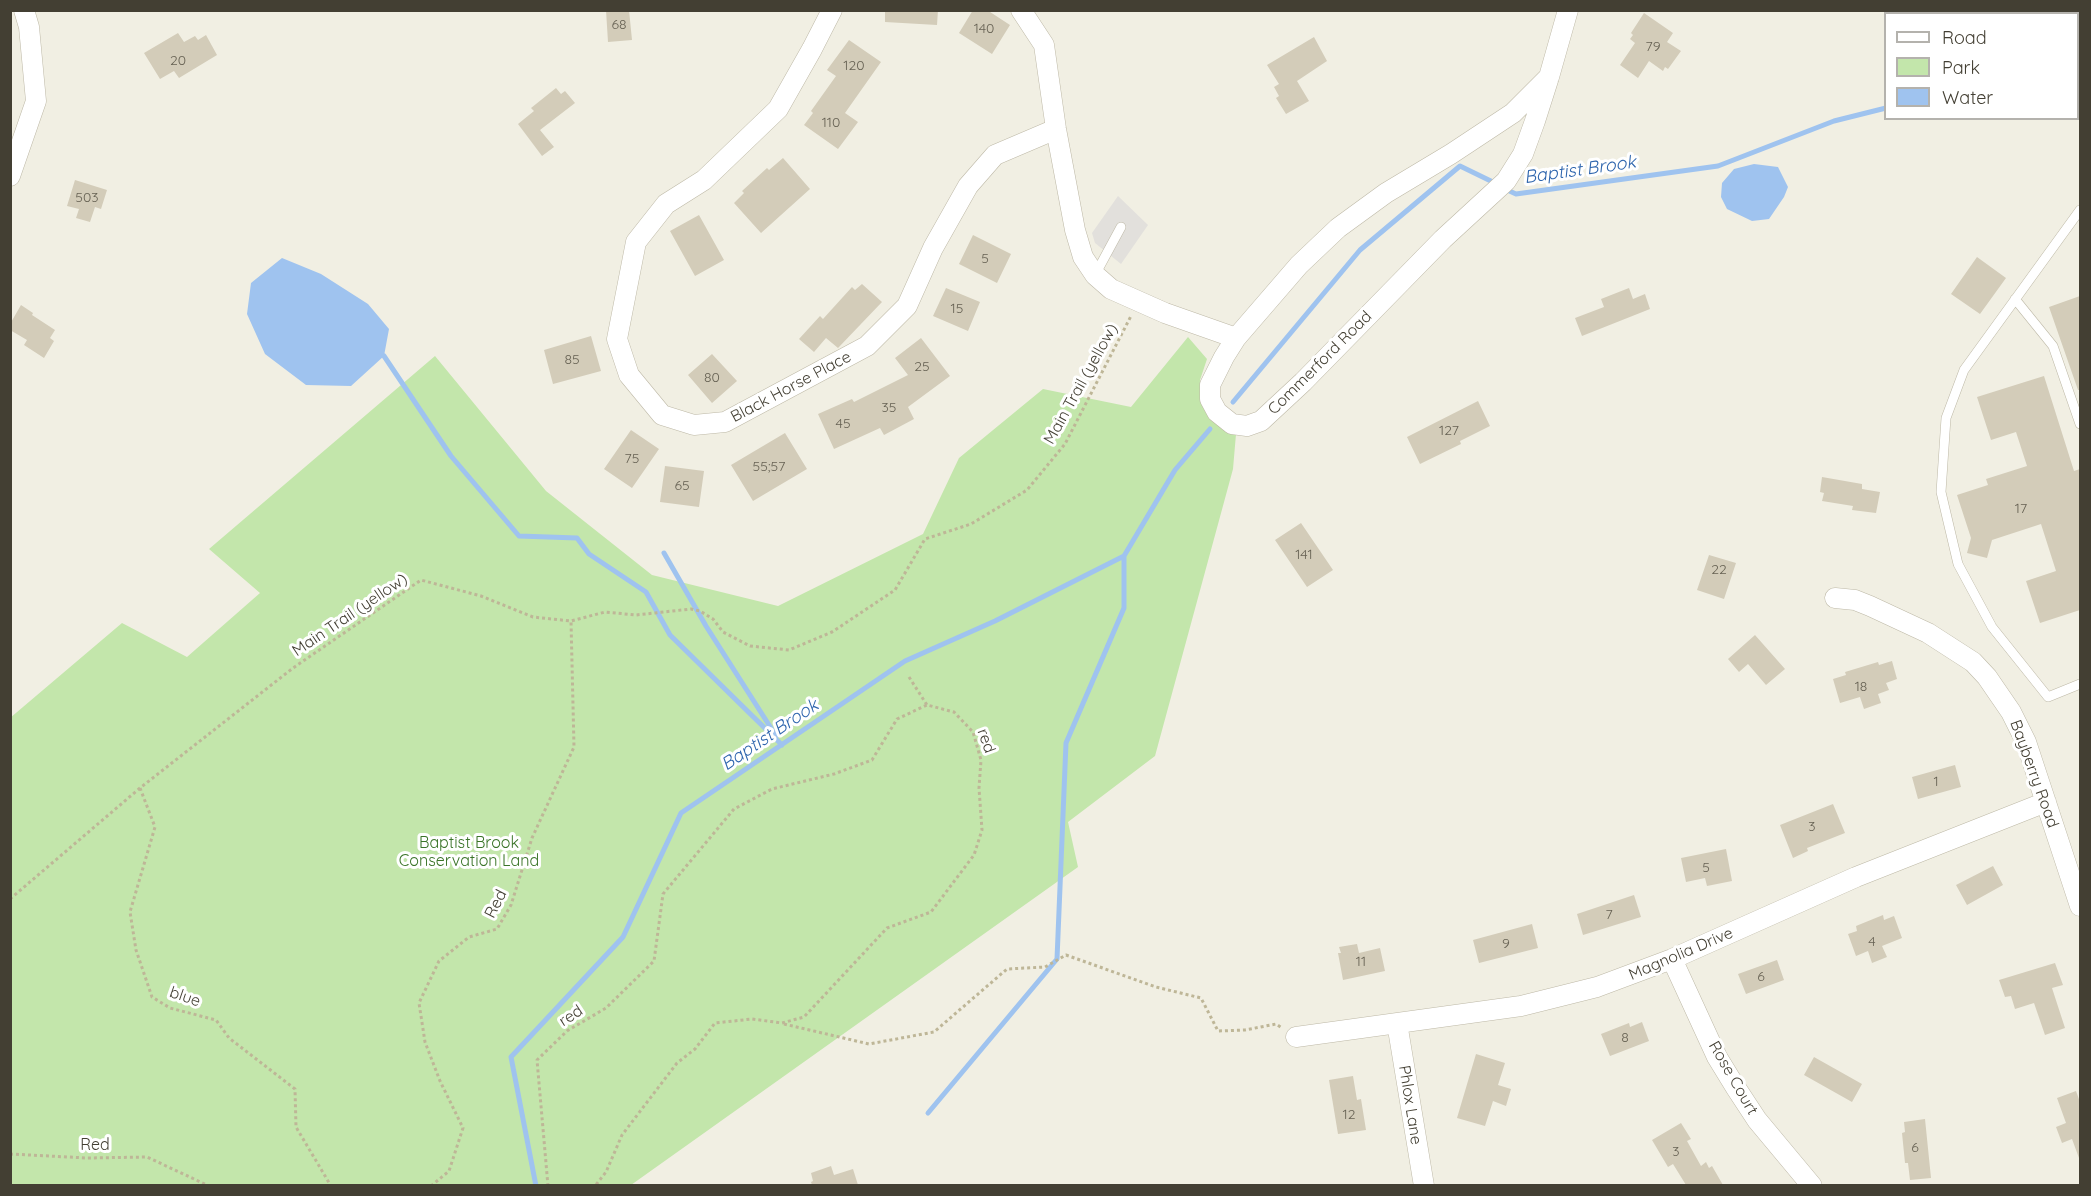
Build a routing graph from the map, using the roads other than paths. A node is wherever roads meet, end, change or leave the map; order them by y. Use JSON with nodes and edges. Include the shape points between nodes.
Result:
{"nodes":[{"id":1,"x":24,"y":10,"type":"edge"},
{"id":2,"x":832,"y":10,"type":"edge"},
{"id":3,"x":1020,"y":10,"type":"edge"},
{"id":4,"x":1568,"y":10,"type":"edge"},
{"id":5,"x":1549,"y":77,"type":"junction"},
{"id":6,"x":1056,"y":129,"type":"junction"},
{"id":7,"x":10,"y":176,"type":"edge"},
{"id":8,"x":2080,"y":210,"type":"edge"},
{"id":9,"x":1121,"y":227,"type":"dead end"},
{"id":10,"x":1095,"y":275,"type":"junction"},
{"id":11,"x":2015,"y":299,"type":"junction"},
{"id":12,"x":1236,"y":338,"type":"junction"},
{"id":13,"x":2080,"y":424,"type":"edge"},
{"id":14,"x":1835,"y":598,"type":"dead end"},
{"id":15,"x":2080,"y":684,"type":"edge"},
{"id":16,"x":2046,"y":802,"type":"junction"},
{"id":17,"x":2080,"y":906,"type":"edge"},
{"id":18,"x":1672,"y":959,"type":"junction"},
{"id":19,"x":1397,"y":1023,"type":"junction"},
{"id":20,"x":1296,"y":1037,"type":"road end"},
{"id":21,"x":1424,"y":1185,"type":"edge"},
{"id":22,"x":1812,"y":1185,"type":"edge"}],
"edges":[{"from":1,"to":7,"type":"street","via":[[36,101]]},
{"from":2,"to":6,"type":"street","name":"Black Horse Place","via":[[778,109],[704,180],[666,204],[636,242],[617,339],[629,375],[662,415],[694,425],[725,422],[867,346],[907,306],[933,248],[968,186],[981,171],[995,155]]},
{"from":3,"to":6,"type":"street","via":[[1044,45]]},
{"from":4,"to":5,"type":"street","name":"Commerford Road"},
{"from":5,"to":12,"type":"street","name":"Commerford Road","via":[[1513,113],[1338,228],[1299,265]]},
{"from":5,"to":12,"type":"street","name":"Commerford Road","via":[[1523,154],[1506,181],[1392,289],[1276,409],[1247,426],[1232,424],[1217,412],[1210,399],[1210,385]]},
{"from":6,"to":10,"type":"street","via":[[1075,230],[1083,257]]},
{"from":8,"to":11,"type":"lane"},
{"from":9,"to":10,"type":"lane"},
{"from":10,"to":12,"type":"street","via":[[1111,289]]},
{"from":11,"to":13,"type":"lane","via":[[2053,346]]},
{"from":11,"to":15,"type":"lane","via":[[1964,370],[1953,398],[1946,418],[1941,492],[1958,564],[1992,627],[2048,697]]},
{"from":14,"to":16,"type":"street","name":"Bayberry Road","via":[[1870,606],[1928,633],[1973,662],[2018,724]]},
{"from":16,"to":17,"type":"street","name":"Bayberry Road"},
{"from":16,"to":18,"type":"street","name":"Magnolia Drive","via":[[1856,877]]},
{"from":18,"to":19,"type":"street","name":"Magnolia Drive","via":[[1560,998]]},
{"from":18,"to":22,"type":"street","name":"Rose Court","via":[[1736,1088],[1757,1120]]},
{"from":19,"to":20,"type":"street","name":"Magnolia Drive"},
{"from":19,"to":21,"type":"street","name":"Phlox Lane"}]}
